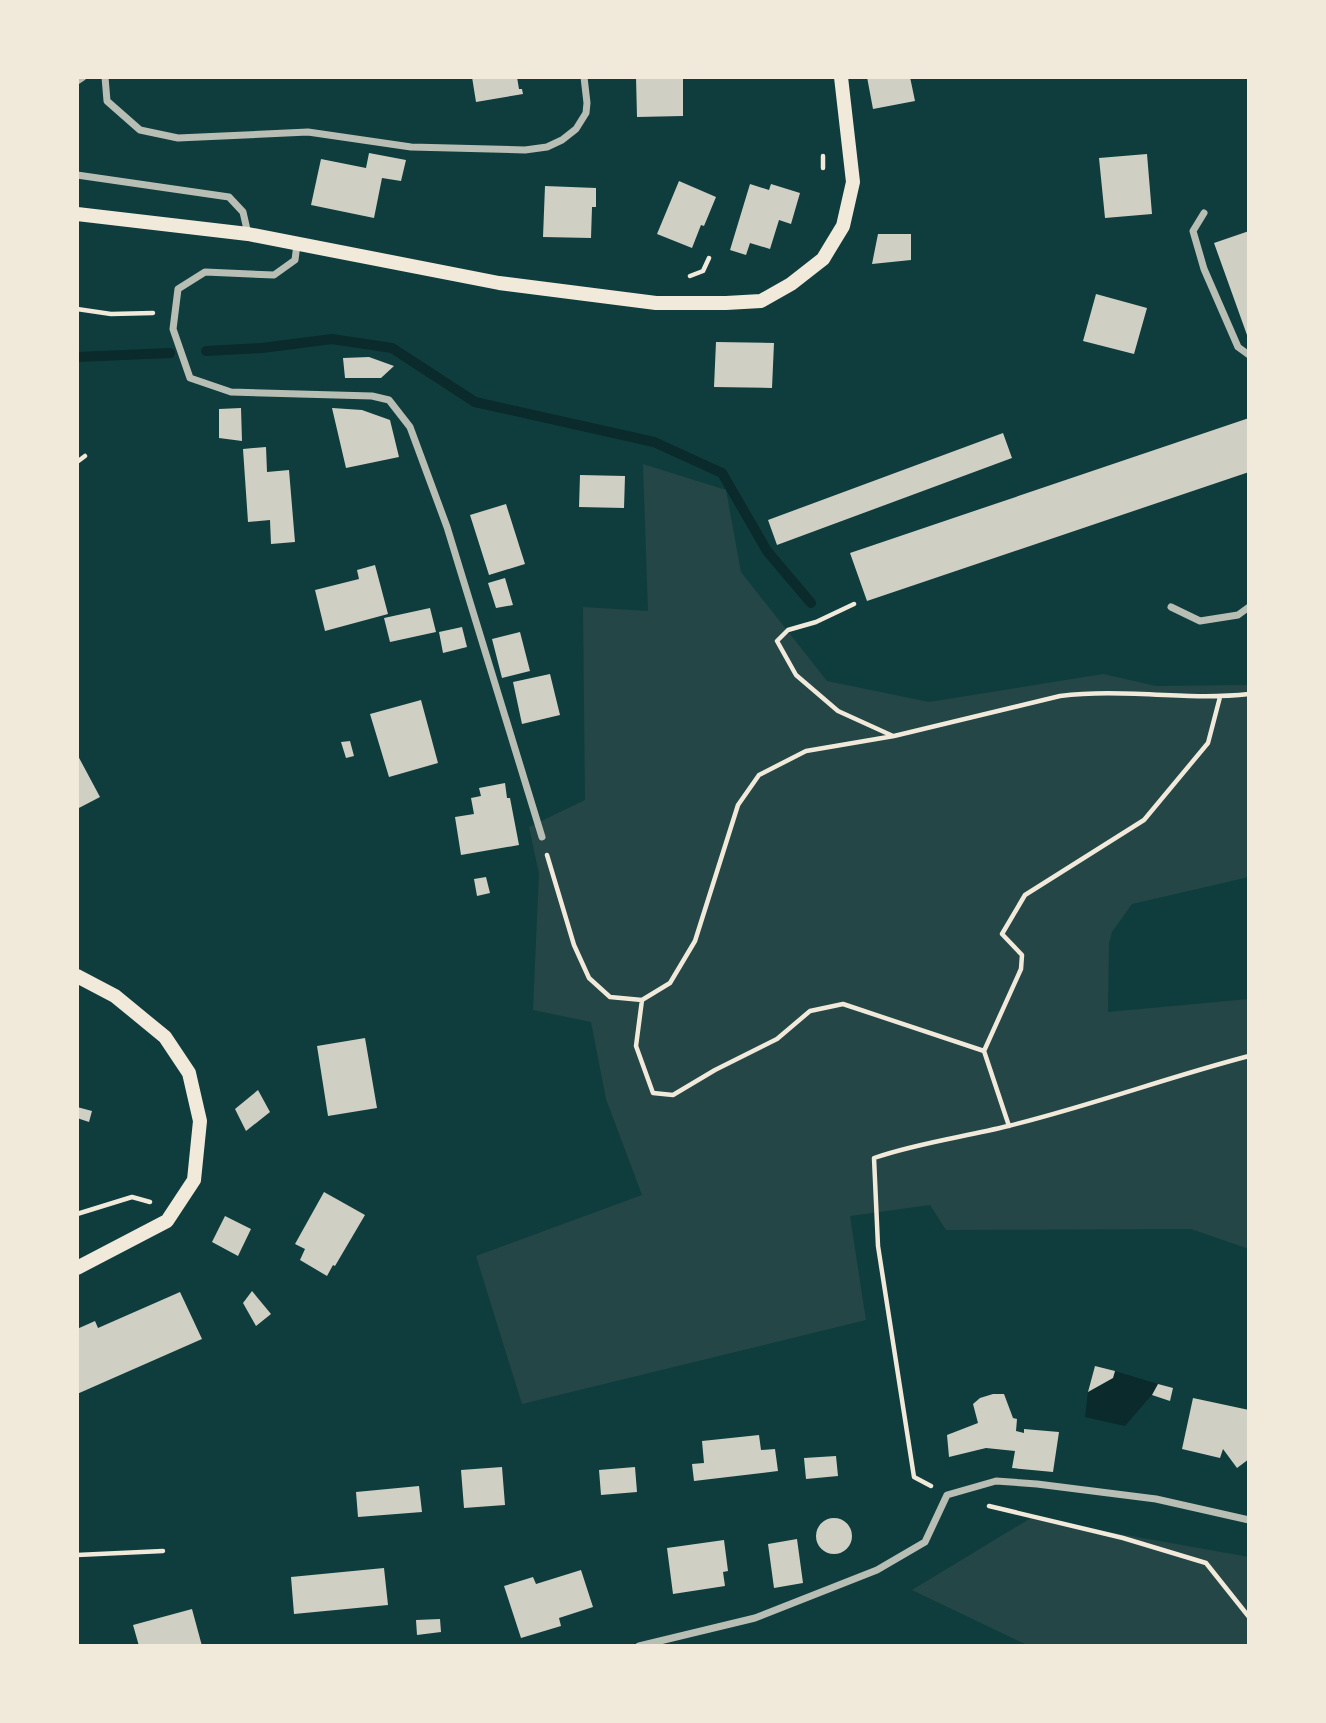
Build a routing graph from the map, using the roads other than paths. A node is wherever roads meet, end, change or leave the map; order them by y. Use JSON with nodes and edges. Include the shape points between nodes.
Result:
{"nodes":[{"id":1,"x":83,"y":77,"type":"edge"},
{"id":2,"x":105,"y":77,"type":"edge"},
{"id":3,"x":584,"y":77,"type":"edge"},
{"id":4,"x":841,"y":77,"type":"edge"},
{"id":5,"x":77,"y":81,"type":"edge"},
{"id":6,"x":77,"y":174,"type":"edge"},
{"id":7,"x":1204,"y":213,"type":"dead end"},
{"id":8,"x":77,"y":214,"type":"edge"},
{"id":9,"x":248,"y":234,"type":"junction"},
{"id":10,"x":297,"y":244,"type":"junction"},
{"id":11,"x":1249,"y":355,"type":"edge"},
{"id":12,"x":1171,"y":607,"type":"dead end"},
{"id":13,"x":1249,"y":607,"type":"edge"},
{"id":14,"x":542,"y":837,"type":"road end"},
{"id":15,"x":77,"y":976,"type":"edge"},
{"id":16,"x":77,"y":1268,"type":"edge"},
{"id":17,"x":1249,"y":1520,"type":"edge"},
{"id":18,"x":639,"y":1646,"type":"edge"}],
"edges":[{"from":1,"to":5,"type":"street"},
{"from":2,"to":3,"type":"street","via":[[107,102],[140,130],[178,138],[308,132],[411,147],[503,151],[547,147],[576,129],[586,113]]},
{"from":4,"to":10,"type":"main road","via":[[853,182],[843,226],[823,259],[761,301],[656,303],[499,283]]},
{"from":6,"to":9,"type":"street","via":[[229,197],[243,212]]},
{"from":7,"to":11,"type":"street","via":[[1193,231],[1204,269],[1238,347]]},
{"from":8,"to":9,"type":"main road"},
{"from":9,"to":10,"type":"main road"},
{"from":10,"to":14,"type":"street","via":[[295,260],[274,275],[205,272],[177,289],[173,329],[190,378],[231,392],[381,398],[390,400],[410,426],[447,527]]},
{"from":12,"to":13,"type":"street","via":[[1200,621],[1238,615]]},
{"from":15,"to":16,"type":"main road","via":[[115,996],[165,1037],[189,1073],[200,1121],[194,1180],[167,1222]]},
{"from":17,"to":18,"type":"street","via":[[1156,1499],[996,1482],[947,1495],[925,1542],[877,1570],[755,1618]]}]}
